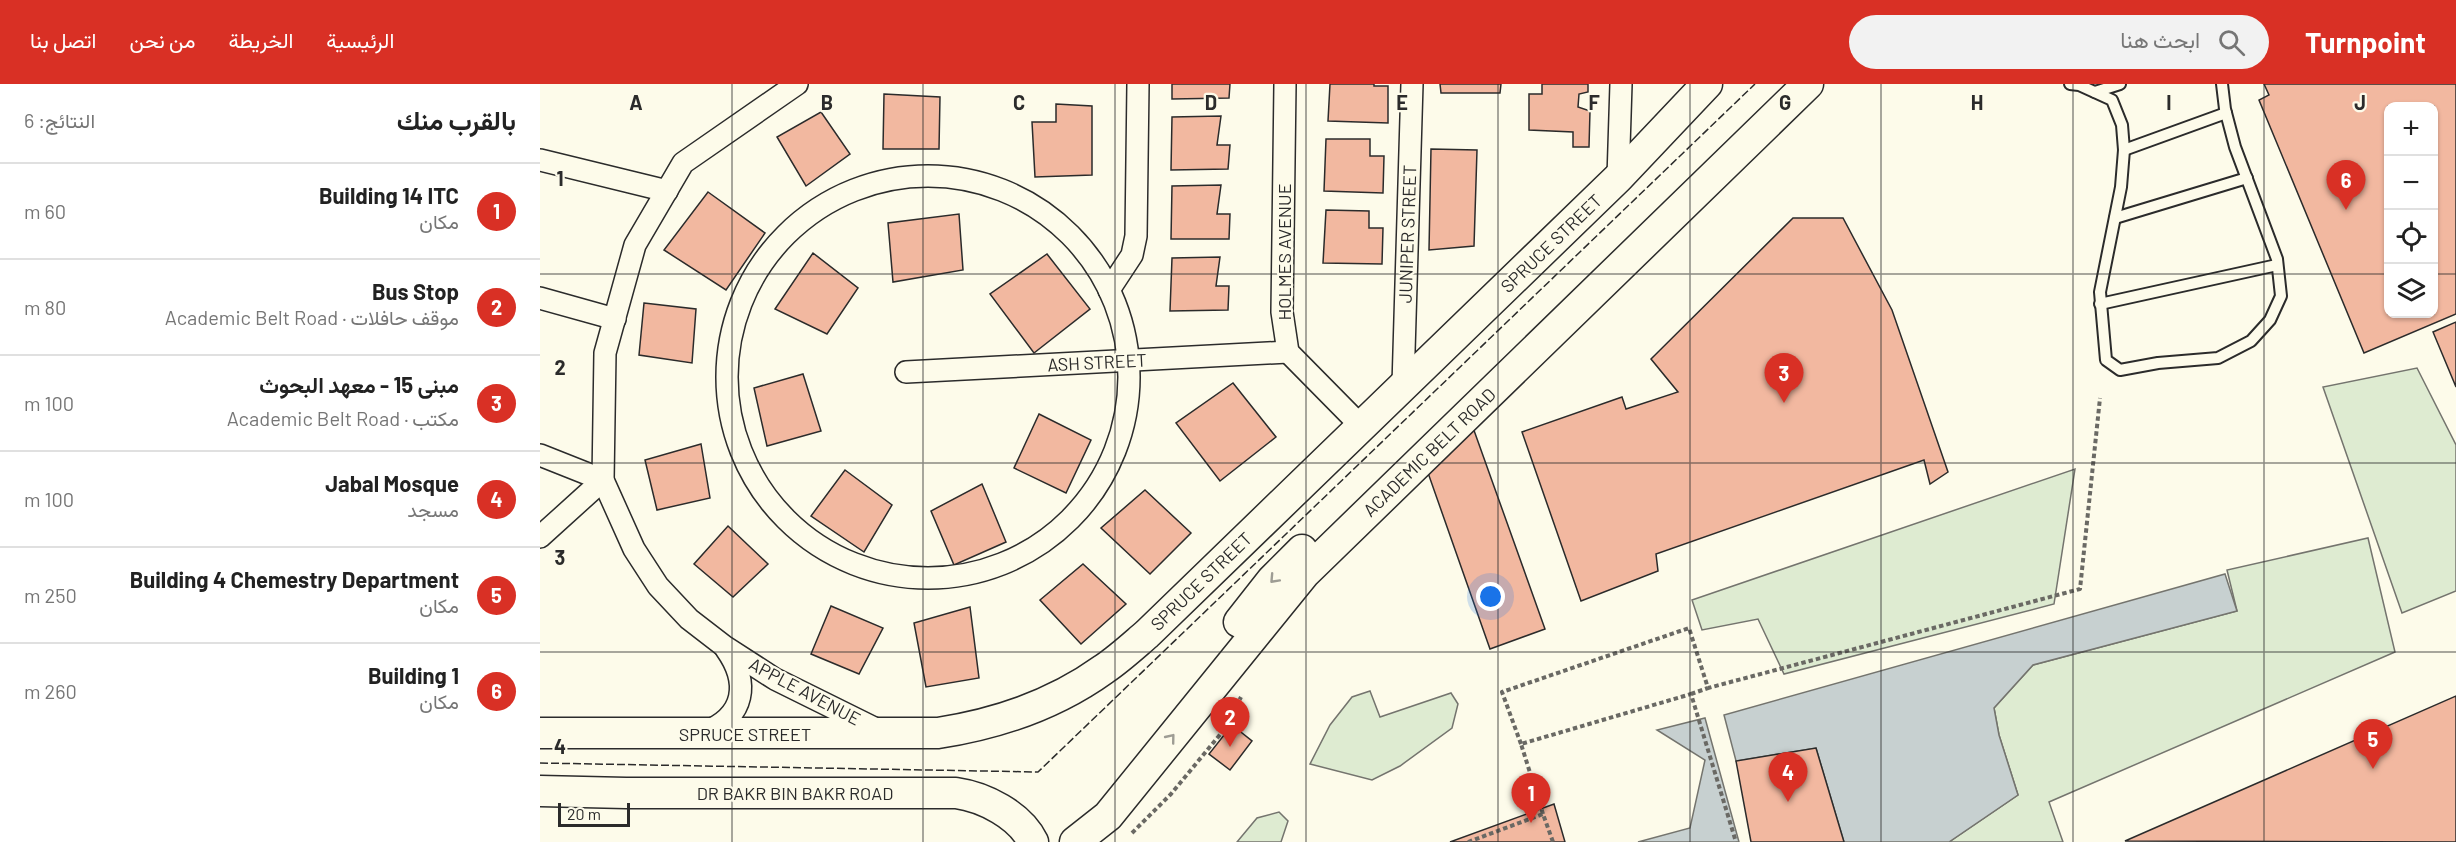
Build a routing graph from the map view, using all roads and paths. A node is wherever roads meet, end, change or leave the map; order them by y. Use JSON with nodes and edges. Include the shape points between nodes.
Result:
{"nodes":[{"id":1,"x":1138,"y":84,"type":"edge"},
{"id":2,"x":1285,"y":84,"type":"edge"},
{"id":3,"x":1412,"y":84,"type":"edge"},
{"id":4,"x":1621,"y":84,"type":"edge"},
{"id":5,"x":1707,"y":84,"type":"edge"},
{"id":6,"x":1782,"y":84,"type":"edge"},
{"id":7,"x":1808,"y":84,"type":"edge"},
{"id":8,"x":2070,"y":84,"type":"edge"},
{"id":9,"x":2120,"y":84,"type":"edge"},
{"id":10,"x":2222,"y":84,"type":"edge"},
{"id":11,"x":783,"y":86,"type":"edge"},
{"id":12,"x":2095,"y":93,"type":"junction"},
{"id":13,"x":2226,"y":113,"type":"junction"},
{"id":14,"x":2124,"y":150,"type":"junction"},
{"id":15,"x":540,"y":160,"type":"edge"},
{"id":16,"x":1618,"y":178,"type":"junction"},
{"id":17,"x":2247,"y":178,"type":"junction"},
{"id":18,"x":666,"y":190,"type":"junction"},
{"id":19,"x":2115,"y":218,"type":"junction"},
{"id":20,"x":2277,"y":265,"type":"junction"},
{"id":21,"x":1109,"y":290,"type":"junction"},
{"id":22,"x":540,"y":298,"type":"edge"},
{"id":23,"x":2100,"y":304,"type":"junction"},
{"id":24,"x":615,"y":319,"type":"junction"},
{"id":25,"x":1288,"y":352,"type":"junction"},
{"id":26,"x":1129,"y":360,"type":"junction"},
{"id":27,"x":906,"y":372,"type":"dead end"},
{"id":28,"x":1403,"y":385,"type":"junction"},
{"id":29,"x":2100,"y":398,"type":"dead end"},
{"id":30,"x":1361,"y":426,"type":"junction"},
{"id":31,"x":540,"y":455,"type":"edge"},
{"id":32,"x":603,"y":480,"type":"junction"},
{"id":33,"x":540,"y":537,"type":"edge"},
{"id":34,"x":724,"y":646,"type":"junction"},
{"id":35,"x":1708,"y":687,"type":"junction"},
{"id":36,"x":1692,"y":694,"type":"junction"},
{"id":37,"x":540,"y":733,"type":"edge"},
{"id":38,"x":702,"y":734,"type":"junction"},
{"id":39,"x":887,"y":735,"type":"junction"},
{"id":40,"x":1521,"y":744,"type":"junction"},
{"id":41,"x":540,"y":791,"type":"edge"},
{"id":42,"x":1543,"y":814,"type":"junction"},
{"id":43,"x":1033,"y":842,"type":"edge"},
{"id":44,"x":1050,"y":842,"type":"edge"},
{"id":45,"x":1075,"y":842,"type":"edge"},
{"id":46,"x":1468,"y":842,"type":"edge"},
{"id":47,"x":1553,"y":842,"type":"edge"},
{"id":48,"x":1736,"y":842,"type":"edge"}],
"edges":[{"from":1,"to":21,"type":"street","via":[[1136,236],[1132,255]]},
{"from":2,"to":25,"type":"street","name":"HOLMES AVENUE","via":[[1282,312]]},
{"from":3,"to":28,"type":"street","name":"JUNIPER STREET"},
{"from":4,"to":16,"type":"street"},
{"from":5,"to":16,"type":"street","name":"SPRUCE STREET"},
{"from":6,"to":44,"type":"street","name":"ACADEMIC BELT ROAD","one_way":true,"via":[[1272,580],[1084,816]]},
{"from":45,"to":7,"type":"street","name":"ACADEMIC BELT ROAD","one_way":true,"via":[[1108,816],[1304,574]]},
{"from":8,"to":12,"type":"lane"},
{"from":9,"to":12,"type":"lane"},
{"from":10,"to":13,"type":"lane"},
{"from":11,"to":18,"type":"street","name":"APPLE AVENUE","via":[[683,163]]},
{"from":12,"to":14,"type":"lane","via":[[2112,100],[2122,125]]},
{"from":13,"to":14,"type":"lane"},
{"from":13,"to":17,"type":"lane"},
{"from":14,"to":19,"type":"lane"},
{"from":15,"to":18,"type":"street"},
{"from":16,"to":28,"type":"street","name":"SPRUCE STREET"},
{"from":17,"to":19,"type":"lane"},
{"from":17,"to":20,"type":"lane"},
{"from":18,"to":24,"type":"street","name":"APPLE AVENUE","via":[[635,245]]},
{"from":19,"to":23,"type":"lane"},
{"from":20,"to":23,"type":"lane"},
{"from":20,"to":23,"type":"lane","via":[[2281,296],[2270,320],[2251,341],[2218,358],[2120,370],[2106,360]]},
{"from":21,"to":26,"type":"street","via":[[1122,324]]},
{"from":21,"to":26,"type":"street","via":[[1076,240],[1030,202],[1008,193],[974,180],[915,175],[857,187],[805,216],[763,259],[736,313],[726,371],[733,431],[757,485],[795,531],[846,563],[903,579],[963,577],[1019,558],[1039,544],[1068,523],[1104,476],[1125,420]]},
{"from":22,"to":24,"type":"street"},
{"from":24,"to":32,"type":"street","name":"APPLE AVENUE","via":[[605,353]]},
{"from":25,"to":26,"type":"street","name":"ASH STREET"},
{"from":25,"to":30,"type":"street"},
{"from":26,"to":27,"type":"street","name":"ASH STREET"},
{"from":28,"to":30,"type":"street","name":"SPRUCE STREET"},
{"from":29,"to":35,"type":"path","via":[[2080,589]]},
{"from":30,"to":39,"type":"street","name":"SPRUCE STREET","via":[[1147,634],[1104,670],[1020,714],[947,732]]},
{"from":31,"to":32,"type":"street"},
{"from":32,"to":33,"type":"street"},
{"from":32,"to":34,"type":"street","name":"APPLE AVENUE","via":[[634,549],[658,586],[689,619]]},
{"from":34,"to":38,"type":"street","name":"APPLE AVENUE","via":[[739,674],[738,701],[733,715],[722,726]]},
{"from":34,"to":39,"type":"street","name":"APPLE AVENUE","via":[[775,679]]},
{"from":35,"to":36,"type":"path"},
{"from":35,"to":40,"type":"path","via":[[1689,628],[1502,692]]},
{"from":36,"to":40,"type":"path"},
{"from":36,"to":48,"type":"path"},
{"from":37,"to":38,"type":"street","name":"SPRUCE STREET"},
{"from":38,"to":39,"type":"street","name":"SPRUCE STREET"},
{"from":40,"to":42,"type":"path"},
{"from":41,"to":43,"type":"street","name":"DR BAKR BIN BAKR ROAD","via":[[956,793],[972,795],[1003,810]]},
{"from":42,"to":46,"type":"path"},
{"from":42,"to":47,"type":"path"}]}
